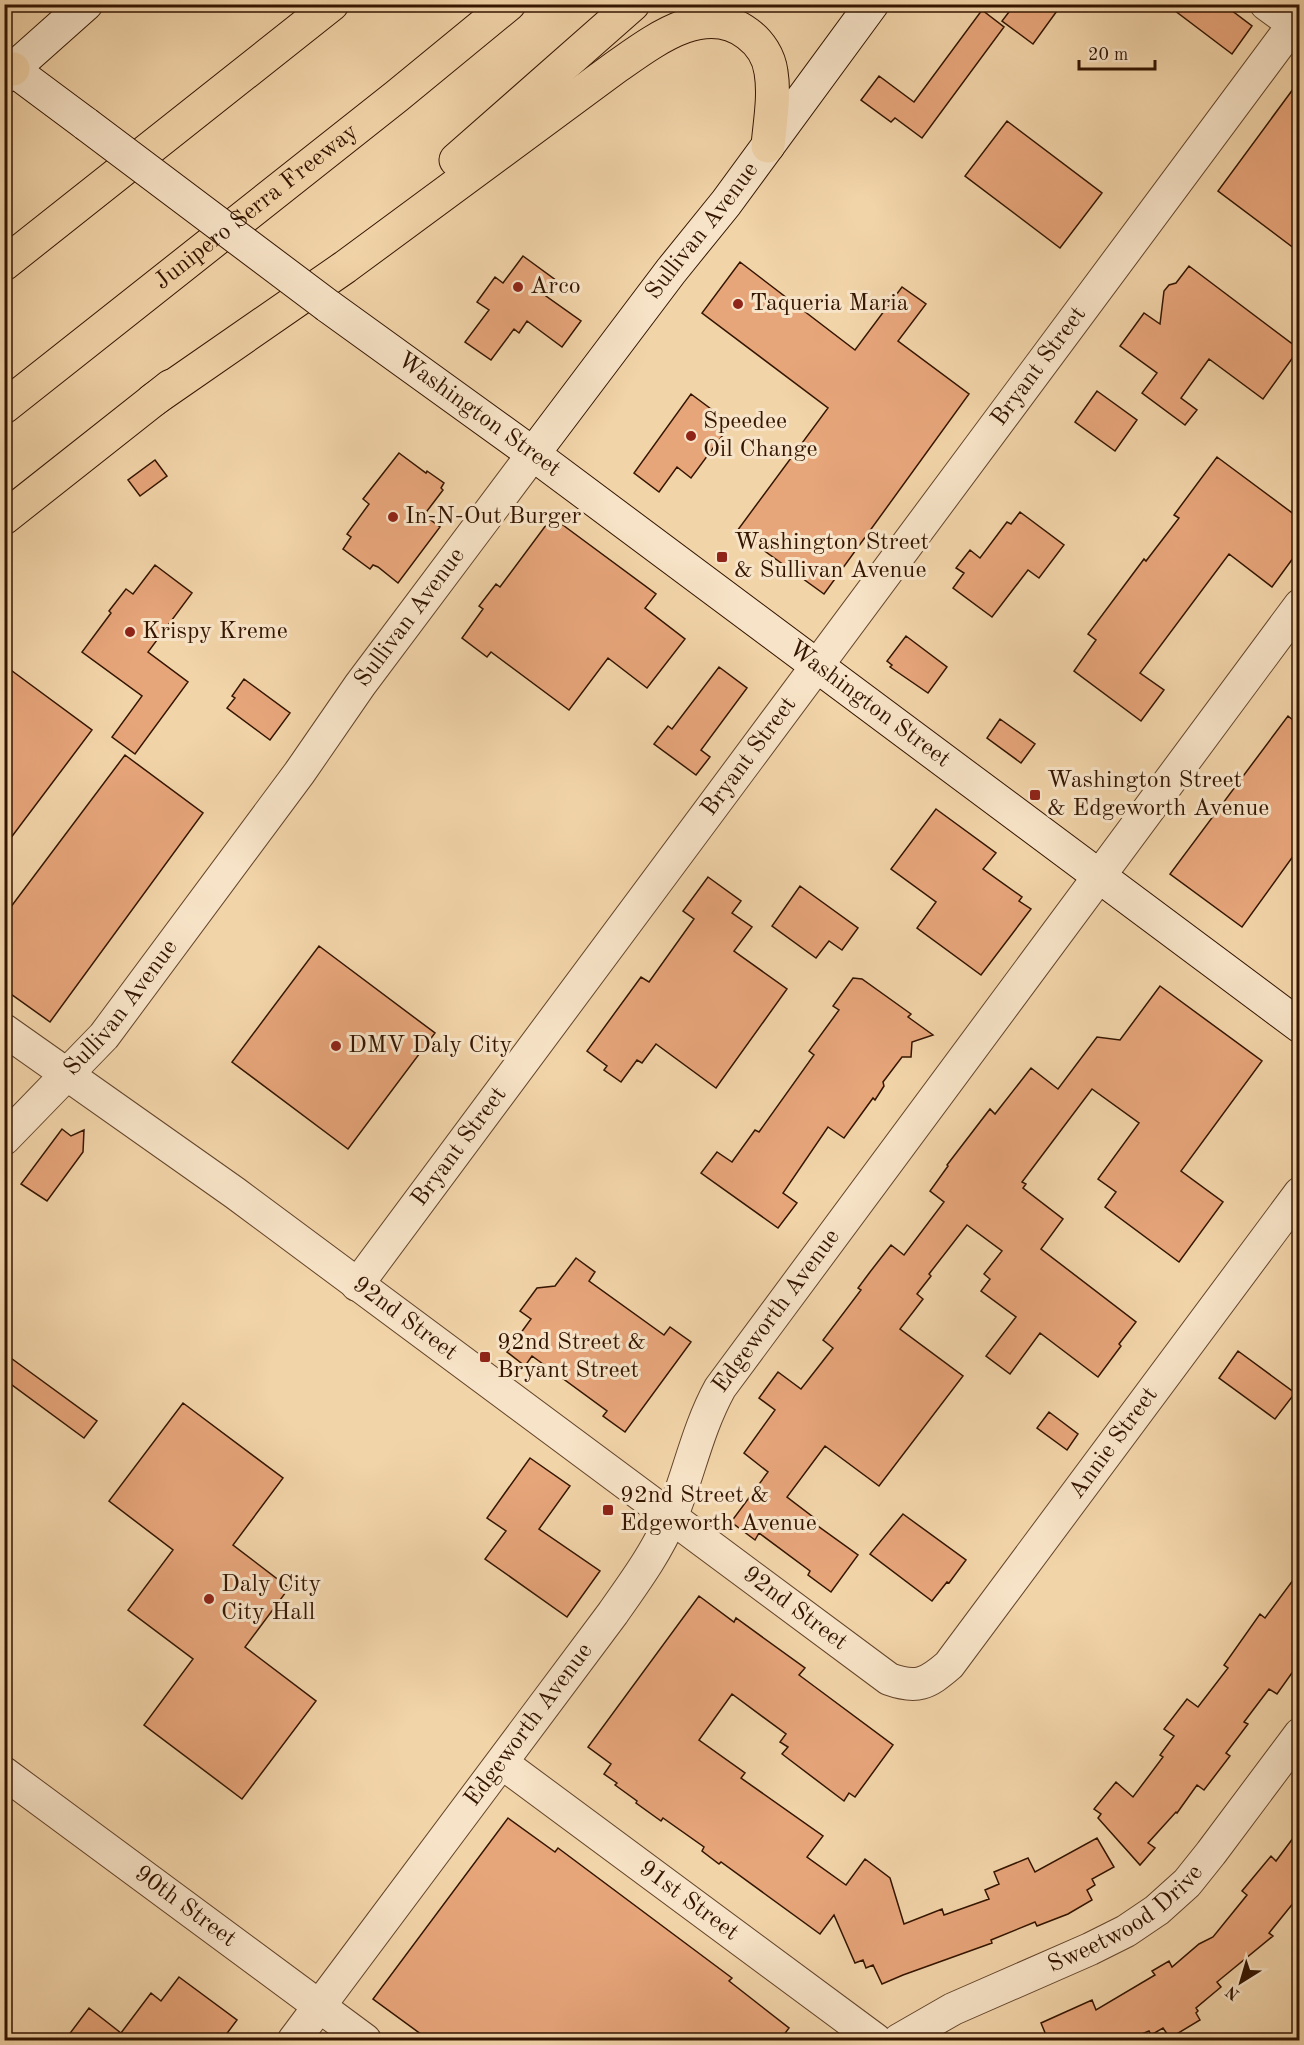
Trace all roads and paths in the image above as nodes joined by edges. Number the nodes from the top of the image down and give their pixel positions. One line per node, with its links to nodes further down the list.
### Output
1 (86, 4): 8 (street)
2 (332, 4): 10 (highway)
3 (509, 4): 12 (highway, Junipero Serra Freeway)
4 (633, 4): 11 (highway)
5 (872, 4): 9 (street, Sullivan Avenue)
6 (1266, 4): 7 (street)
7 (1296, 27): 16 (street, Bryant Street)
8 (7, 69): 13 (street, Washington Street, bridge)
9 (768, 146): 11 (highway); 13 (street, Sullivan Avenue)
10 (4, 264)
11 (153, 400): 14 (highway)
12 (4, 406)
13 (533, 454): 16 (street, Washington Street); 20 (street, Sullivan Avenue)
14 (4, 518)
15 (1299, 605): 17 (street, Edgeworth Avenue)
16 (816, 667): 17 (street, Washington Street); 23 (street, Bryant Street)
17 (1098, 877): 18 (street, Washington Street); 24 (street, Edgeworth Avenue)
18 (1299, 1026)
19 (4, 1030): 20 (street, 92nd Street)
20 (67, 1076): 21 (street, Sullivan Avenue); 23 (street, 92nd Street)
21 (4, 1139)
22 (1299, 1193): 25 (street, Annie Street)
23 (357, 1285): 24 (street, 92nd Street)
24 (671, 1518): 25 (street, 92nd Street); 27 (street, Edgeworth Avenue)
25 (921, 1684)
26 (1299, 1734): 33 (street, Sweetwood Drive)
27 (501, 1763): 29 (street, Edgeworth Avenue); 32 (street, 91st Street)
28 (4, 1773): 29 (street, 90th Street)
29 (319, 2006): 30 (street, Edgeworth Avenue); 31 (street, 90th Street)
30 (294, 2040)
31 (366, 2040)
32 (876, 2040)
33 (899, 2040)

